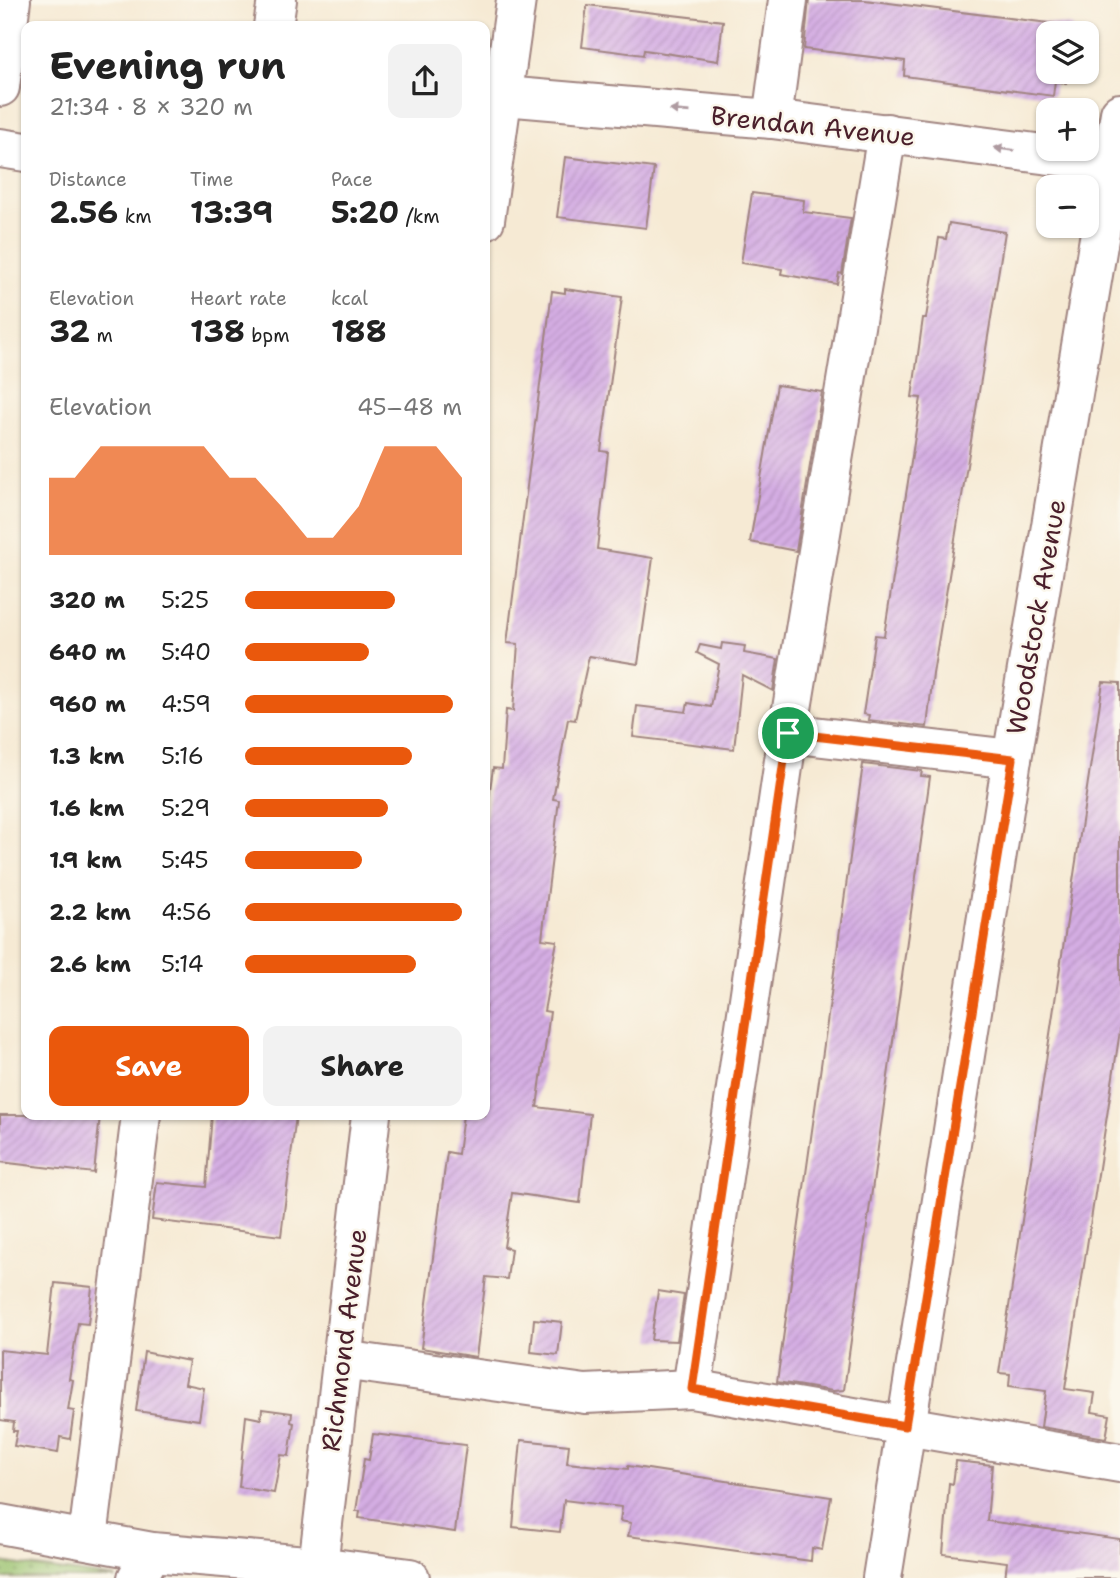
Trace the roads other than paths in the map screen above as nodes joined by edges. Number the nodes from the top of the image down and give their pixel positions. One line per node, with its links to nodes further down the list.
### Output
1 (10, 0): 6 (street)
2 (277, 0): 5 (street)
3 (516, 0): 7 (street)
4 (788, 0): 9 (street)
5 (274, 21)
6 (0, 88)
7 (504, 96): 9 (street, Brendan Avenue, one-way to 7); 14 (street)
8 (1120, 113): 13 (street, Woodstock Avenue)
9 (772, 119): 10 (street, Brendan Avenue)
10 (887, 133): 13 (street, Brendan Avenue, one-way to 10); 15 (street)
11 (0, 148): 12 (street)
12 (21, 151)
13 (1116, 163): 16 (street, Woodstock Avenue)
14 (490, 187)
15 (788, 733): 16 (street); 20 (street)
16 (1013, 759): 21 (street, Woodstock Avenue)
17 (140, 1120): 24 (street)
18 (370, 1120): 19 (street, Richmond Avenue)
19 (342, 1360): 20 (street); 26 (street, Richmond Avenue)
20 (692, 1389): 21 (street)
21 (905, 1426): 22 (street); 28 (street, Woodstock Avenue)
22 (1120, 1462)
23 (0, 1524): 24 (street)
24 (88, 1538): 25 (street)
25 (145, 1565): 26 (street)
26 (317, 1566): 27 (street)
27 (411, 1578)
28 (882, 1578)

